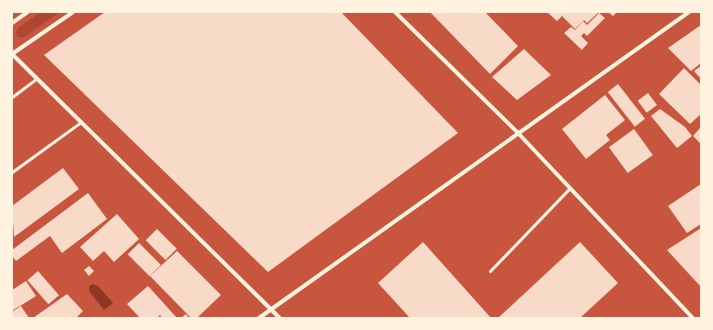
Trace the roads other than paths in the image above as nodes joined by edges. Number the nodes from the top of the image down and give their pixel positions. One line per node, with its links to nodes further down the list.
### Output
1 (28, 12): 5 (street)
2 (73, 12): 6 (street)
3 (395, 12): 10 (street)
4 (689, 12): 10 (street)
5 (12, 23)
6 (12, 54): 7 (street)
7 (37, 78): 8 (lane); 9 (street)
8 (12, 98)
9 (81, 122): 11 (lane); 14 (street)
10 (517, 132): 12 (street); 14 (street)
11 (12, 172)
12 (570, 188): 13 (lane); 17 (street)
13 (490, 272)
14 (271, 309): 15 (street); 16 (street)
15 (259, 318)
16 (280, 318)
17 (693, 318)

